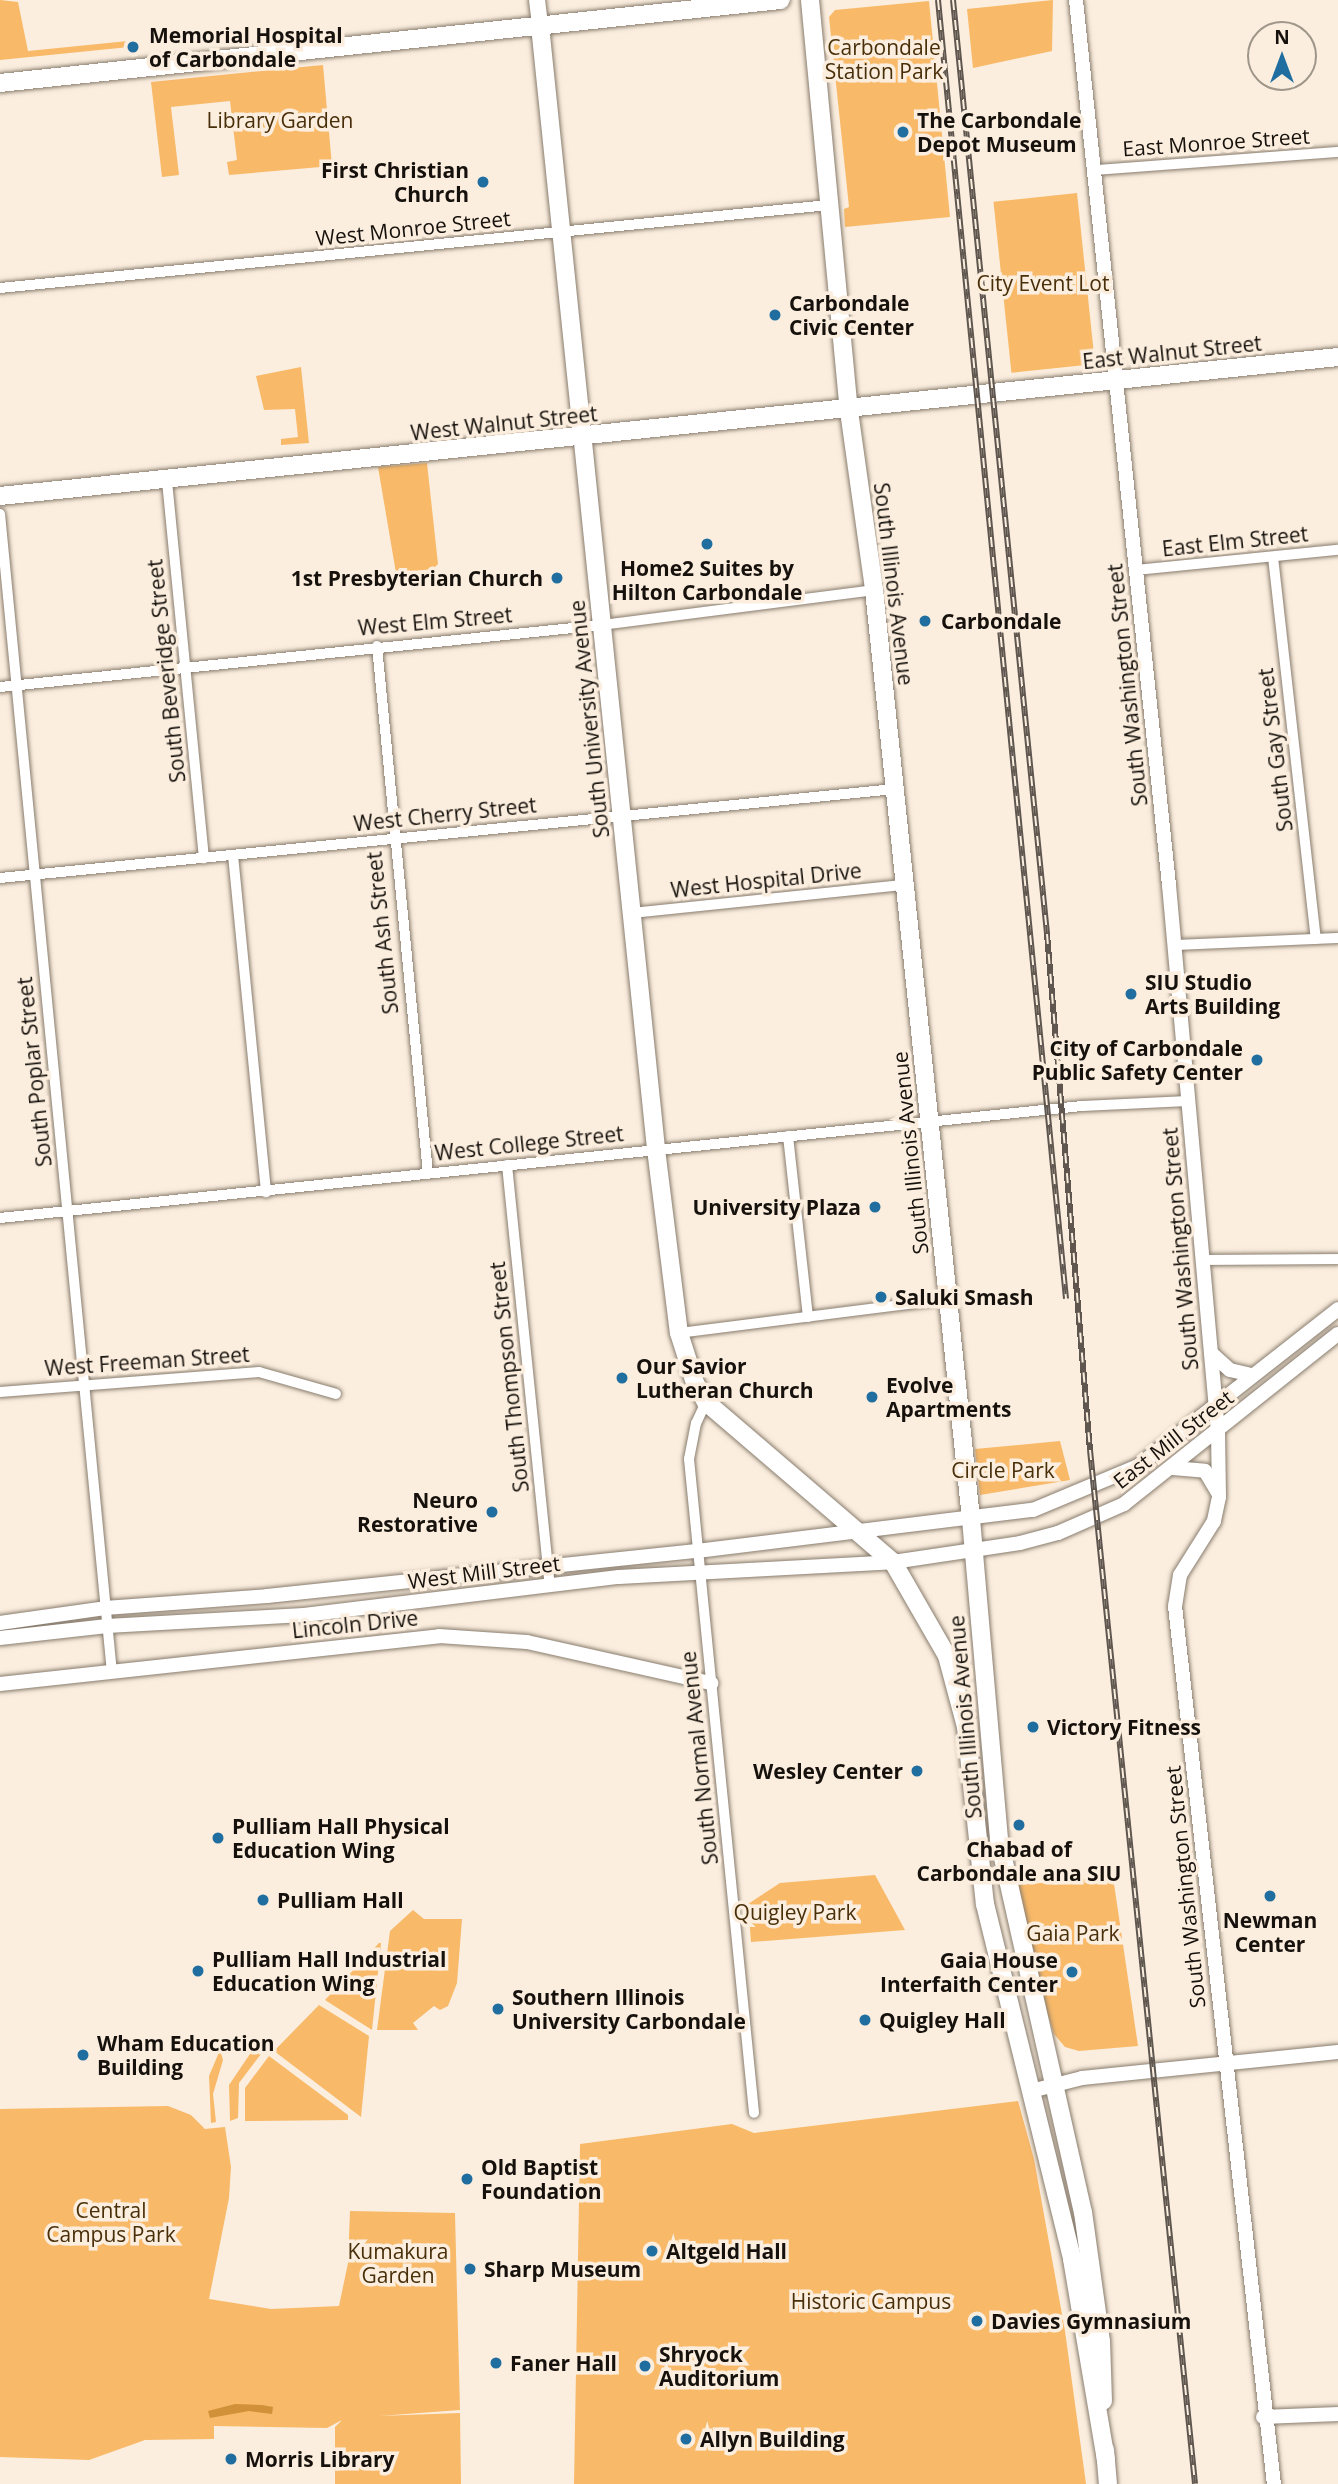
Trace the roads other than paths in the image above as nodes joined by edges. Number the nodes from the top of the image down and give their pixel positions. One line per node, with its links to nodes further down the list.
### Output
1 (537, 0): 5 (main road)
2 (781, 0): 5 (highway)
3 (810, 0): 9 (highway, South Illinois Avenue)
4 (1076, 0): 8 (street, South Washington Street)
5 (540, 26): 6 (highway); 10 (highway, South University Avenue)
6 (0, 83)
7 (1338, 152): 8 (street, East Monroe Street)
8 (1096, 170): 13 (street, South Washington Street)
9 (829, 205): 10 (street, West Monroe Street); 15 (highway, South Illinois Avenue)
10 (561, 233): 11 (street, West Monroe Street); 16 (highway, South University Avenue)
11 (0, 288)
12 (1338, 357): 13 (highway, East Walnut Street)
13 (1116, 380): 14 (highway, East Walnut Street); 22 (street, South Washington Street)
14 (1012, 392): 15 (highway, West Walnut Street)
15 (849, 411): 16 (highway, West Walnut Street); 23 (highway, South Illinois Avenue)
16 (582, 438): 17 (highway, West Walnut Street); 24 (highway, South University Avenue)
17 (167, 481): 18 (highway, West Walnut Street); 26 (street, South Beveridge Street)
18 (0, 496)
19 (0, 514): 27 (street, South Poplar Street)
20 (1338, 550): 21 (street, East Elm Street)
21 (1273, 557): 22 (street, East Elm Street); 39 (street, South Gay Street)
22 (1136, 570): 40 (street, South Washington Street)
23 (874, 590): 24 (street, West Elm Street); 29 (highway, South Illinois Avenue)
24 (602, 625): 25 (street, West Elm Street); 30 (highway, South University Avenue)
25 (377, 646): 26 (street, West Elm Street); 31 (street, South Ash Street)
26 (185, 666): 27 (street, West Elm Street); 33 (street, South Beveridge Street)
27 (16, 685): 28 (street, West Elm Street); 34 (street, South Poplar Street)
28 (0, 687)
29 (895, 789): 30 (street, West Cherry Street); 36 (highway, South Illinois Avenue)
30 (621, 814): 31 (street, West Cherry Street); 37 (highway, South University Avenue)
31 (392, 839): 32 (street, West Cherry Street); 46 (street, South Ash Street)
32 (233, 855): 33 (street, West Cherry Street); 47 (street)
33 (204, 858): 34 (street, West Cherry Street)
34 (35, 875): 35 (street, West Cherry Street); 48 (street, South Poplar Street)
35 (0, 878)
36 (905, 885): 37 (street, West Hospital Drive); 42 (highway, South Illinois Avenue)
37 (632, 913): 44 (highway, South University Avenue)
38 (1338, 938): 39 (street)
39 (1316, 939): 40 (street)
40 (1175, 945): 41 (street, South Washington Street)
41 (1188, 1101): 42 (street, West College Street); 51 (street, South Washington Street)
42 (929, 1122): 43 (street, West College Street); 52 (highway, South Illinois Avenue)
43 (788, 1136): 44 (street, West College Street); 54 (street)
44 (656, 1149): 45 (street, West College Street); 55 (highway, South University Avenue)
45 (507, 1165): 46 (street, West College Street); 72 (street, South Thompson Street)
46 (428, 1174): 47 (street, West College Street)
47 (266, 1192): 48 (street, West College Street)
48 (67, 1211): 49 (street, West College Street); 59 (street, South Poplar Street)
49 (0, 1218)
50 (1338, 1259): 51 (street)
51 (1204, 1260): 57 (street, South Washington Street)
52 (948, 1299): 54 (street); 67 (highway, South Illinois Avenue)
53 (1338, 1309): 58 (street, East Mill Street)
54 (808, 1317): 55 (street)
55 (680, 1333): 62 (highway, South University Avenue)
56 (1338, 1334): 64 (street, East Mill Street)
57 (1211, 1353): 58 (street); 63 (street, South Washington Street)
58 (1251, 1375): 63 (street, East Mill Street)
59 (83, 1383): 60 (street, West Freeman Street); 61 (street, West Freeman Street); 75 (street, South Poplar Street)
60 (0, 1392)
61 (336, 1394)
62 (706, 1402): 68 (highway, South Illinois Avenue); 69 (street, South Normal Avenue)
63 (1214, 1404): 64 (street, South Washington Street); 67 (street, East Mill Street)
64 (1218, 1432): 65 (street, East Mill Street); 66 (street, South Washington Street)
65 (1173, 1468): 66 (street); 70 (street, East Mill Street)
66 (1219, 1497): 83 (street, South Washington Street)
67 (971, 1519): 68 (street, West Mill Street); 70 (highway, South Illinois Avenue)
68 (862, 1531): 69 (street, West Mill Street); 71 (highway, South Illinois Avenue)
69 (697, 1551): 72 (street, West Mill Street); 73 (street, South Normal Avenue)
70 (974, 1552): 71 (street, West Mill Street); 84 (highway, South Illinois Avenue)
71 (893, 1562): 73 (street, West Mill Street); 85 (highway, South Illinois Avenue)
72 (548, 1566): 74 (street, South Thompson Street); 75 (street, West Mill Street)
73 (700, 1571): 74 (street, West Mill Street); 80 (street, South Normal Avenue)
74 (550, 1585): 77 (street, West Mill Street)
75 (105, 1608): 76 (street, West Mill Street); 77 (street, South Poplar Street)
76 (0, 1623)
77 (107, 1626): 78 (street, West Mill Street); 79 (street, South Poplar Street)
78 (0, 1638)
79 (112, 1672): 80 (street, Lincoln Drive); 81 (street, Lincoln Drive)
80 (711, 1683): 86 (street, South Normal Avenue)
81 (0, 1684)
82 (1338, 2052): 83 (street)
83 (1225, 2065): 84 (street); 88 (street, South Washington Street)
84 (1055, 2085): 85 (street); 89 (highway, South Illinois Avenue)
85 (1031, 2091): 89 (highway, South Illinois Avenue)
86 (754, 2113)
87 (1338, 2414): 88 (street)
88 (1263, 2417): 91 (street, South Washington Street)
89 (1106, 2461): 90 (highway, South Illinois Avenue)
90 (1108, 2484)
91 (1274, 2484)

